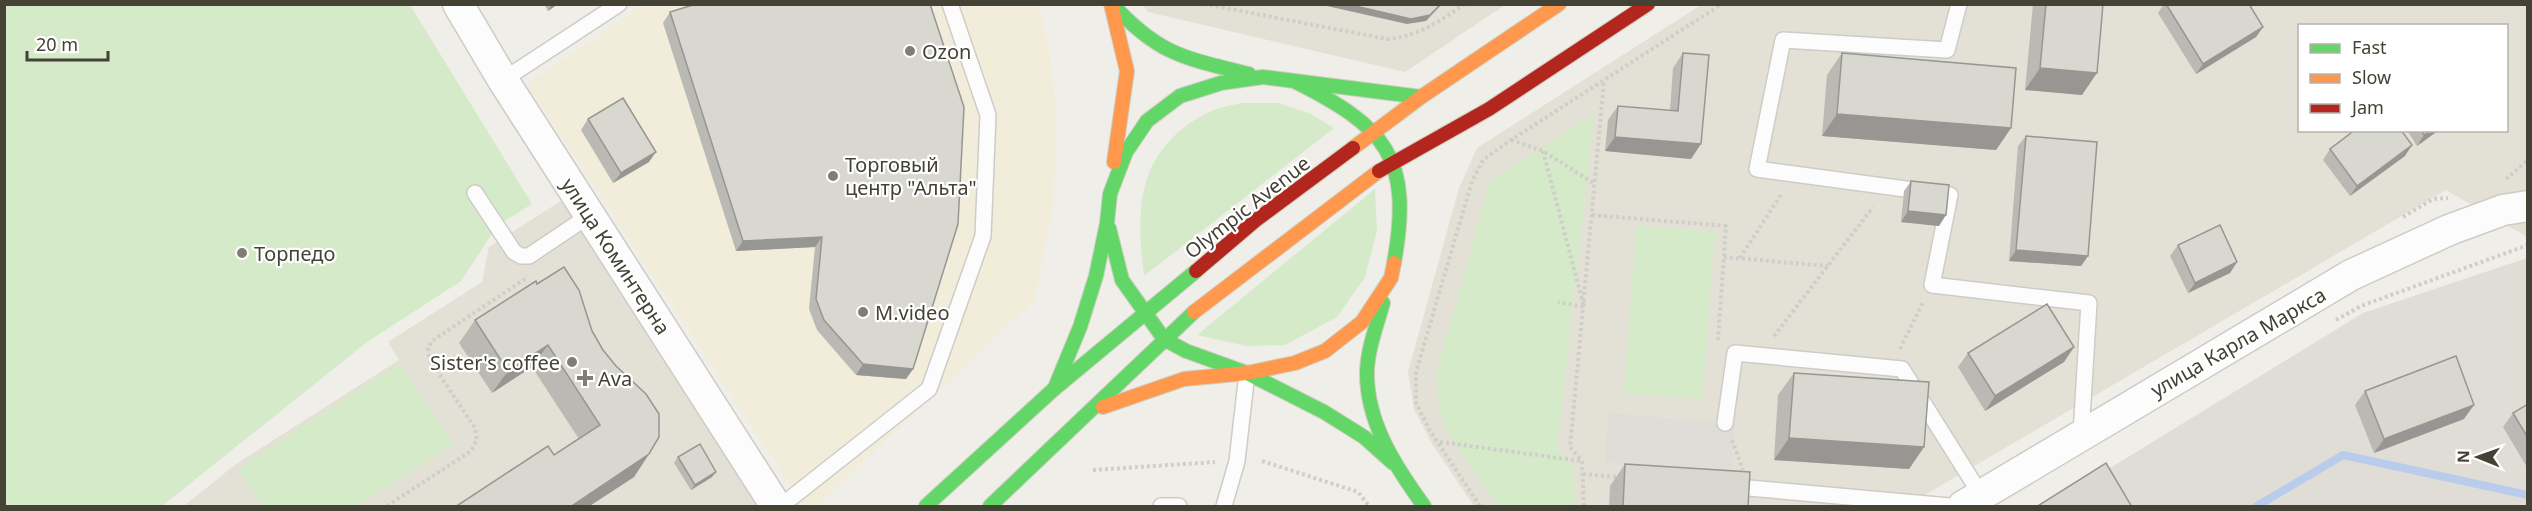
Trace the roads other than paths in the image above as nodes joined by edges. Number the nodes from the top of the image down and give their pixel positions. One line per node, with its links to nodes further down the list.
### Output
1 (459, 4): 9 (street, улица Коминтерна)
2 (619, 4): 9 (lane)
3 (950, 4): 34 (lane)
4 (1112, 4): 8 (street); 17 (street)
5 (1558, 4): 11 (street, Olympic Avenue)
6 (1648, 4): 13 (street, Olympic Avenue)
7 (1959, 4): 30 (lane)
8 (1263, 77): 10 (street, Olympic Avenue); 17 (street, Olympic Avenue)
9 (503, 80): 20 (street, улица Коминтерна)
10 (1294, 81): 11 (street, Olympic Avenue); 12 (street, Olympic Avenue)
11 (1421, 97): 12 (street, Olympic Avenue)
12 (1375, 133): 15 (street, Olympic Avenue); 24 (street, Olympic Avenue)
13 (1443, 136): 14 (street); 15 (street, Olympic Avenue)
14 (1433, 156)
15 (1394, 162): 22 (street, Olympic Avenue); 25 (street, Olympic Avenue)
16 (475, 193): 20 (lane)
17 (1110, 194): 21 (street, Olympic Avenue)
18 (1414, 195): 22 (street, Olympic Avenue)
19 (2528, 206): 30 (street, улица Карла Маркса)
20 (590, 215): 34 (street, улица Коминтерна)
21 (1107, 224): 24 (street, Olympic Avenue); 27 (street, Olympic Avenue)
22 (1398, 239): 23 (street, Olympic Avenue)
23 (1390, 279): 26 (street, Olympic Avenue); 31 (street)
24 (1145, 314): 25 (street, Olympic Avenue); 27 (street, Olympic Avenue)
25 (1164, 339): 26 (street, Olympic Avenue); 28 (street, Olympic Avenue)
26 (1247, 373): 28 (street, Olympic Avenue); 31 (street); 39 (lane)
27 (1054, 389): 35 (street, Olympic Avenue)
28 (1090, 412): 36 (street, Olympic Avenue)
29 (1725, 423): 33 (lane)
30 (2081, 434): 33 (street, улица Карла Маркса)
31 (1393, 463): 40 (street)
32 (1749, 488): 41 (lane)
33 (1972, 501)
34 (778, 507)
35 (926, 507)
36 (990, 507)
37 (1161, 507): 38 (lane)
38 (1179, 507)
39 (1224, 507)
40 (1424, 507)
41 (1950, 507)

